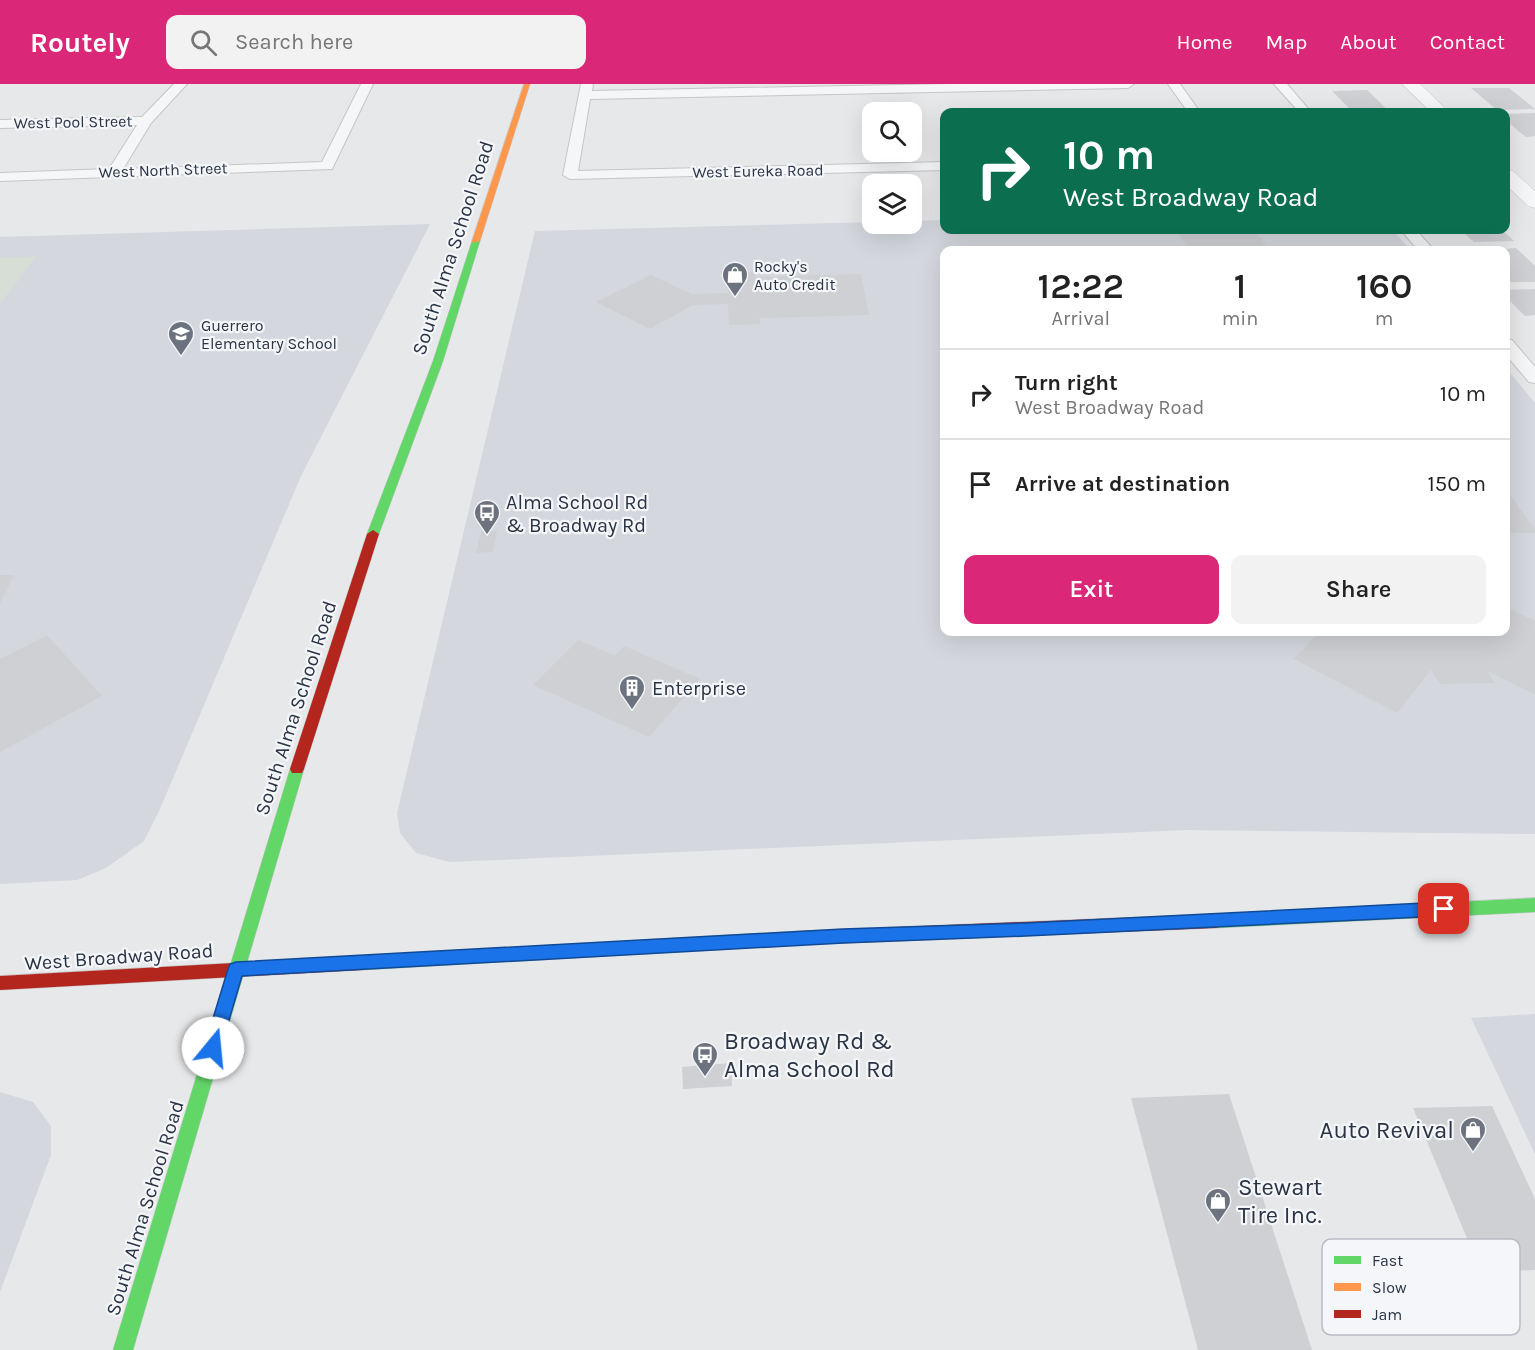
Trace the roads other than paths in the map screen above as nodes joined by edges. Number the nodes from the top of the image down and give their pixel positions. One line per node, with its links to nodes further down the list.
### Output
1 (181, 84): 13 (lane)
2 (367, 84): 16 (lane, West North Street)
3 (527, 84): 25 (main road, South Alma School Road)
4 (1128, 84): 8 (lane)
5 (1174, 84): 10 (lane)
6 (1280, 84): 11 (lane)
7 (1410, 84): 12 (street)
8 (869, 87): 9 (lane)
9 (586, 89): 15 (lane, West Eureka Road)
10 (1191, 108)
11 (1301, 108)
12 (1436, 108)
13 (146, 121): 14 (lane, West Pool Street); 16 (lane)
14 (0, 124)
15 (940, 166)
16 (116, 171): 17 (lane, West North Street)
17 (0, 177)
18 (1510, 179): 19 (street)
19 (1535, 202)
20 (1411, 234): 21 (lane)
21 (1422, 246)
22 (1510, 349): 23 (lane)
23 (1535, 378)
24 (1535, 904): 25 (main road, West Broadway Road)
25 (236, 969): 26 (main road, West Broadway Road); 27 (main road, South Alma School Road)
26 (0, 983)
27 (123, 1350)

